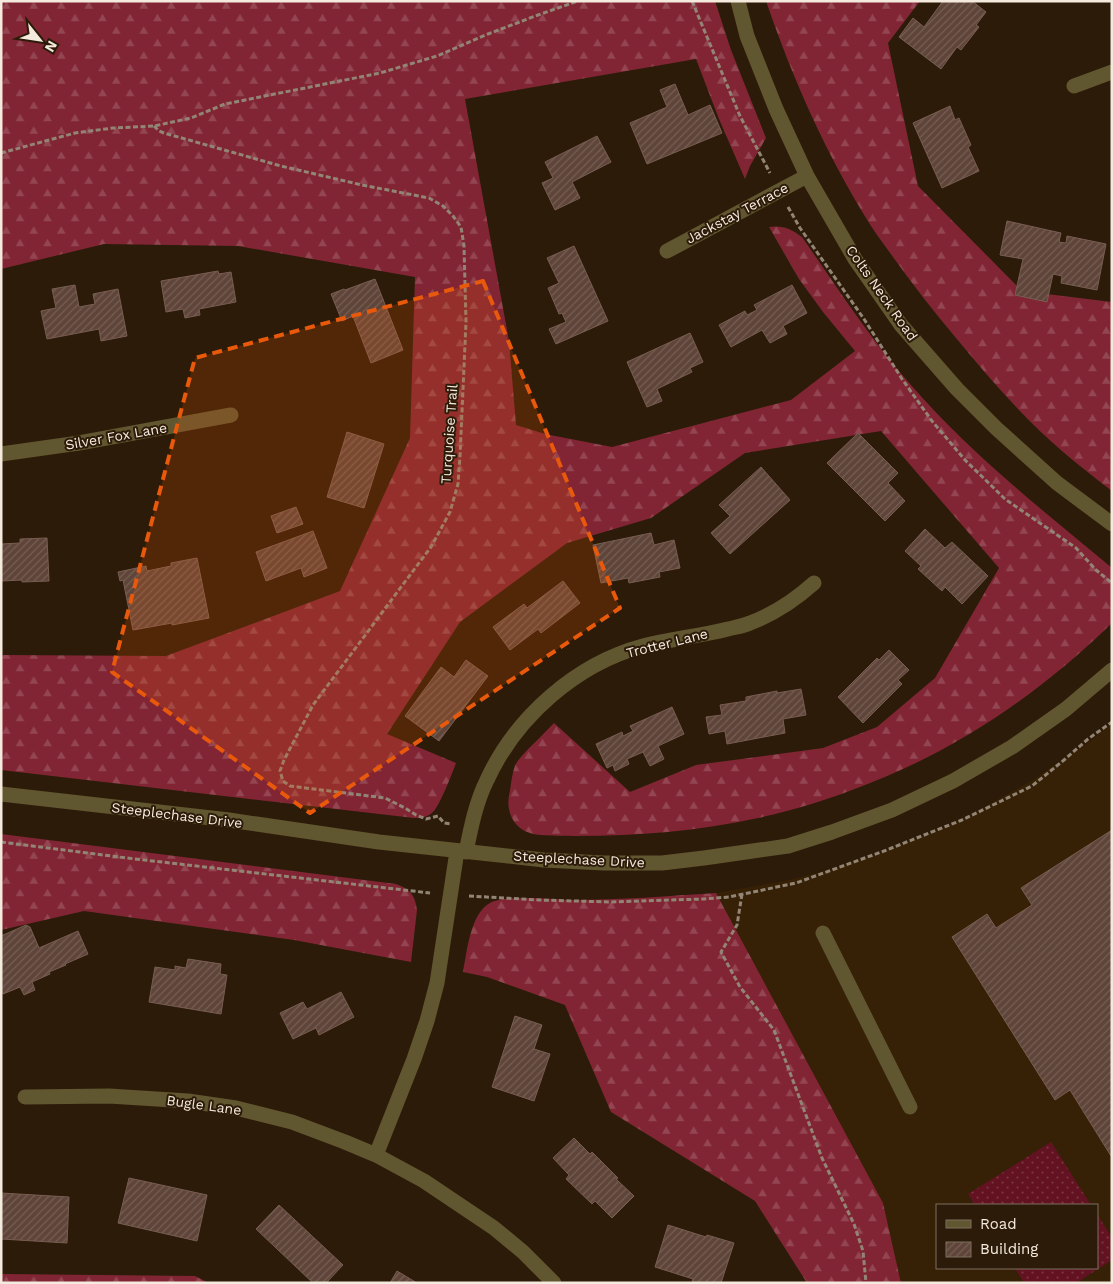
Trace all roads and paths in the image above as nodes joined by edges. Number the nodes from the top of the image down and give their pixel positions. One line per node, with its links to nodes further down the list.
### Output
1 (578, 1): 5 (path, Turquoise Trail)
2 (738, 1): 7 (street, Colts Neck Road)
3 (1112, 72): 4 (street)
4 (1074, 86)
5 (154, 126): 6 (path, Turquoise Trail); 15 (path, Turquoise Trail)
6 (1, 153)
7 (807, 176): 8 (street, Jackstay Terrace); 11 (street, Colts Neck Road)
8 (668, 251)
9 (231, 415): 10 (street, Silver Fox Lane)
10 (1, 454)
11 (1112, 524)
12 (814, 583): 15 (street, Trotter Lane)
13 (1112, 670): 17 (street, Steeplechase Drive)
14 (1, 794): 17 (street, Steeplechase Drive)
15 (471, 828): 17 (street, Trotter Lane)
16 (1, 842): 19 (path)
17 (462, 852): 19 (street)
18 (742, 894): 25 (path)
19 (451, 895): 23 (street)
20 (822, 933): 22 (street)
21 (26, 1097): 23 (street, Bugle Lane)
22 (910, 1107)
23 (376, 1155): 24 (street, Bugle Lane)
24 (554, 1283)
25 (866, 1283)

